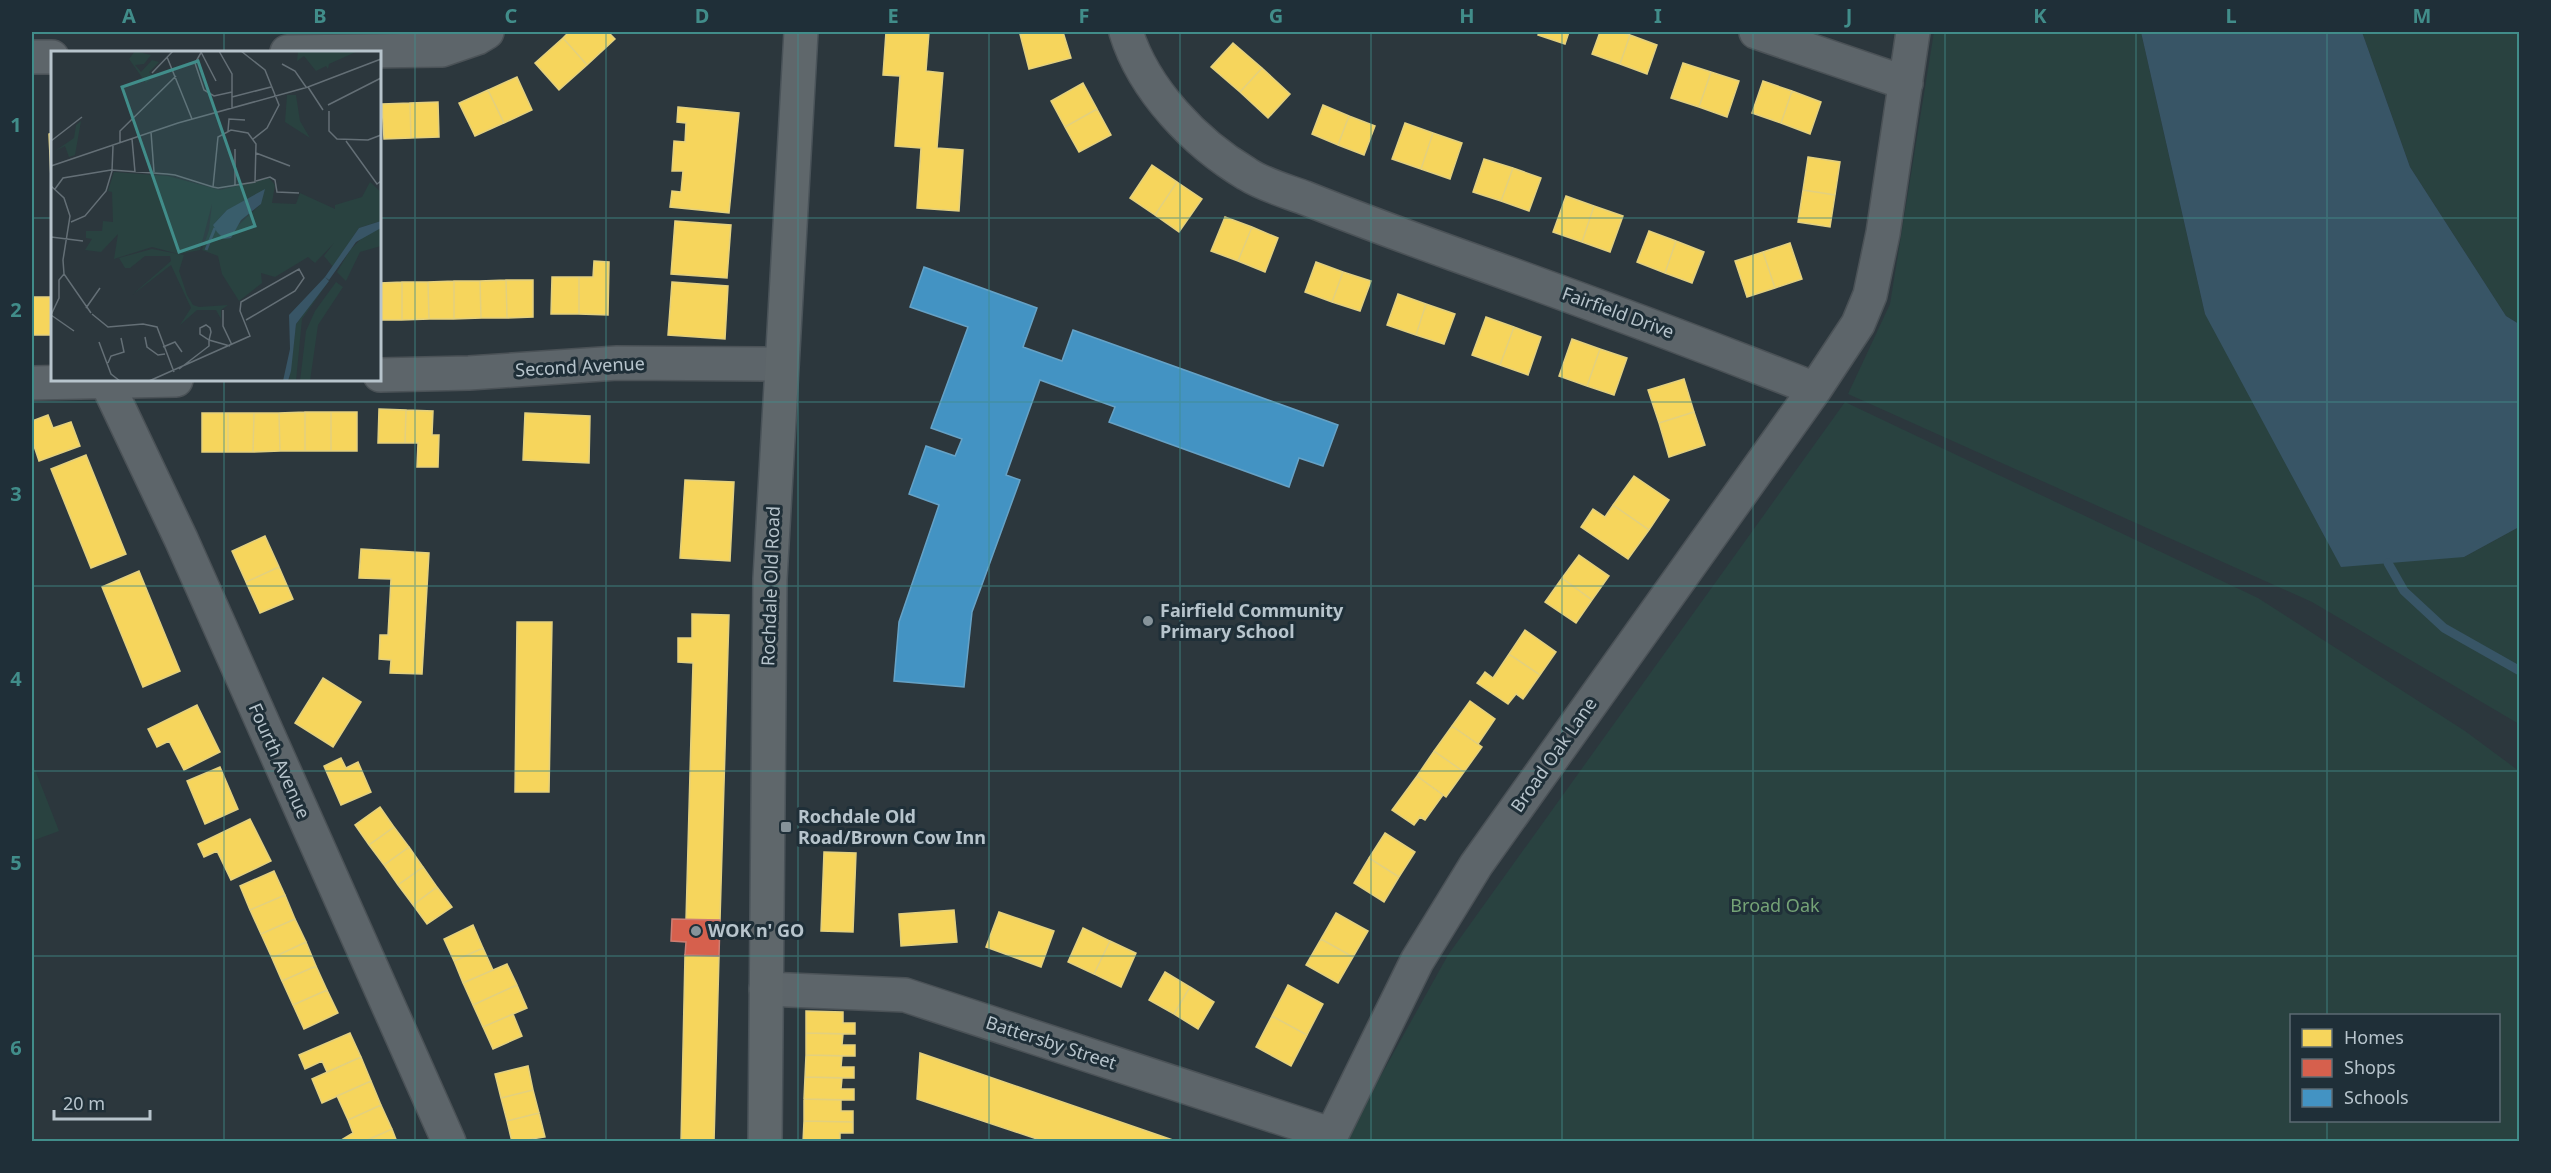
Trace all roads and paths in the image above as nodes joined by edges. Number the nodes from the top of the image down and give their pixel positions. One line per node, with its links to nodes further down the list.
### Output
1 (487, 32): 6 (street)
2 (801, 32): 10 (main road, Rochdale Old Road)
3 (1126, 32): 14 (street, Fairfield Drive)
4 (1756, 32): 9 (street)
5 (1913, 32): 9 (street)
6 (364, 51)
7 (32, 57): 8 (street)
8 (51, 57)
9 (1906, 83): 14 (street)
10 (781, 364): 11 (street, Second Avenue); 15 (main road, Rochdale Old Road)
11 (381, 375)
12 (106, 381): 13 (street); 17 (street, Fourth Avenue)
13 (32, 383)
14 (1815, 389): 16 (street, Broad Oak Lane)
15 (766, 989): 16 (street, Battersby Street); 18 (main road, Rochdale Old Road)
16 (1329, 1138)
17 (449, 1142)
18 (765, 1142)

